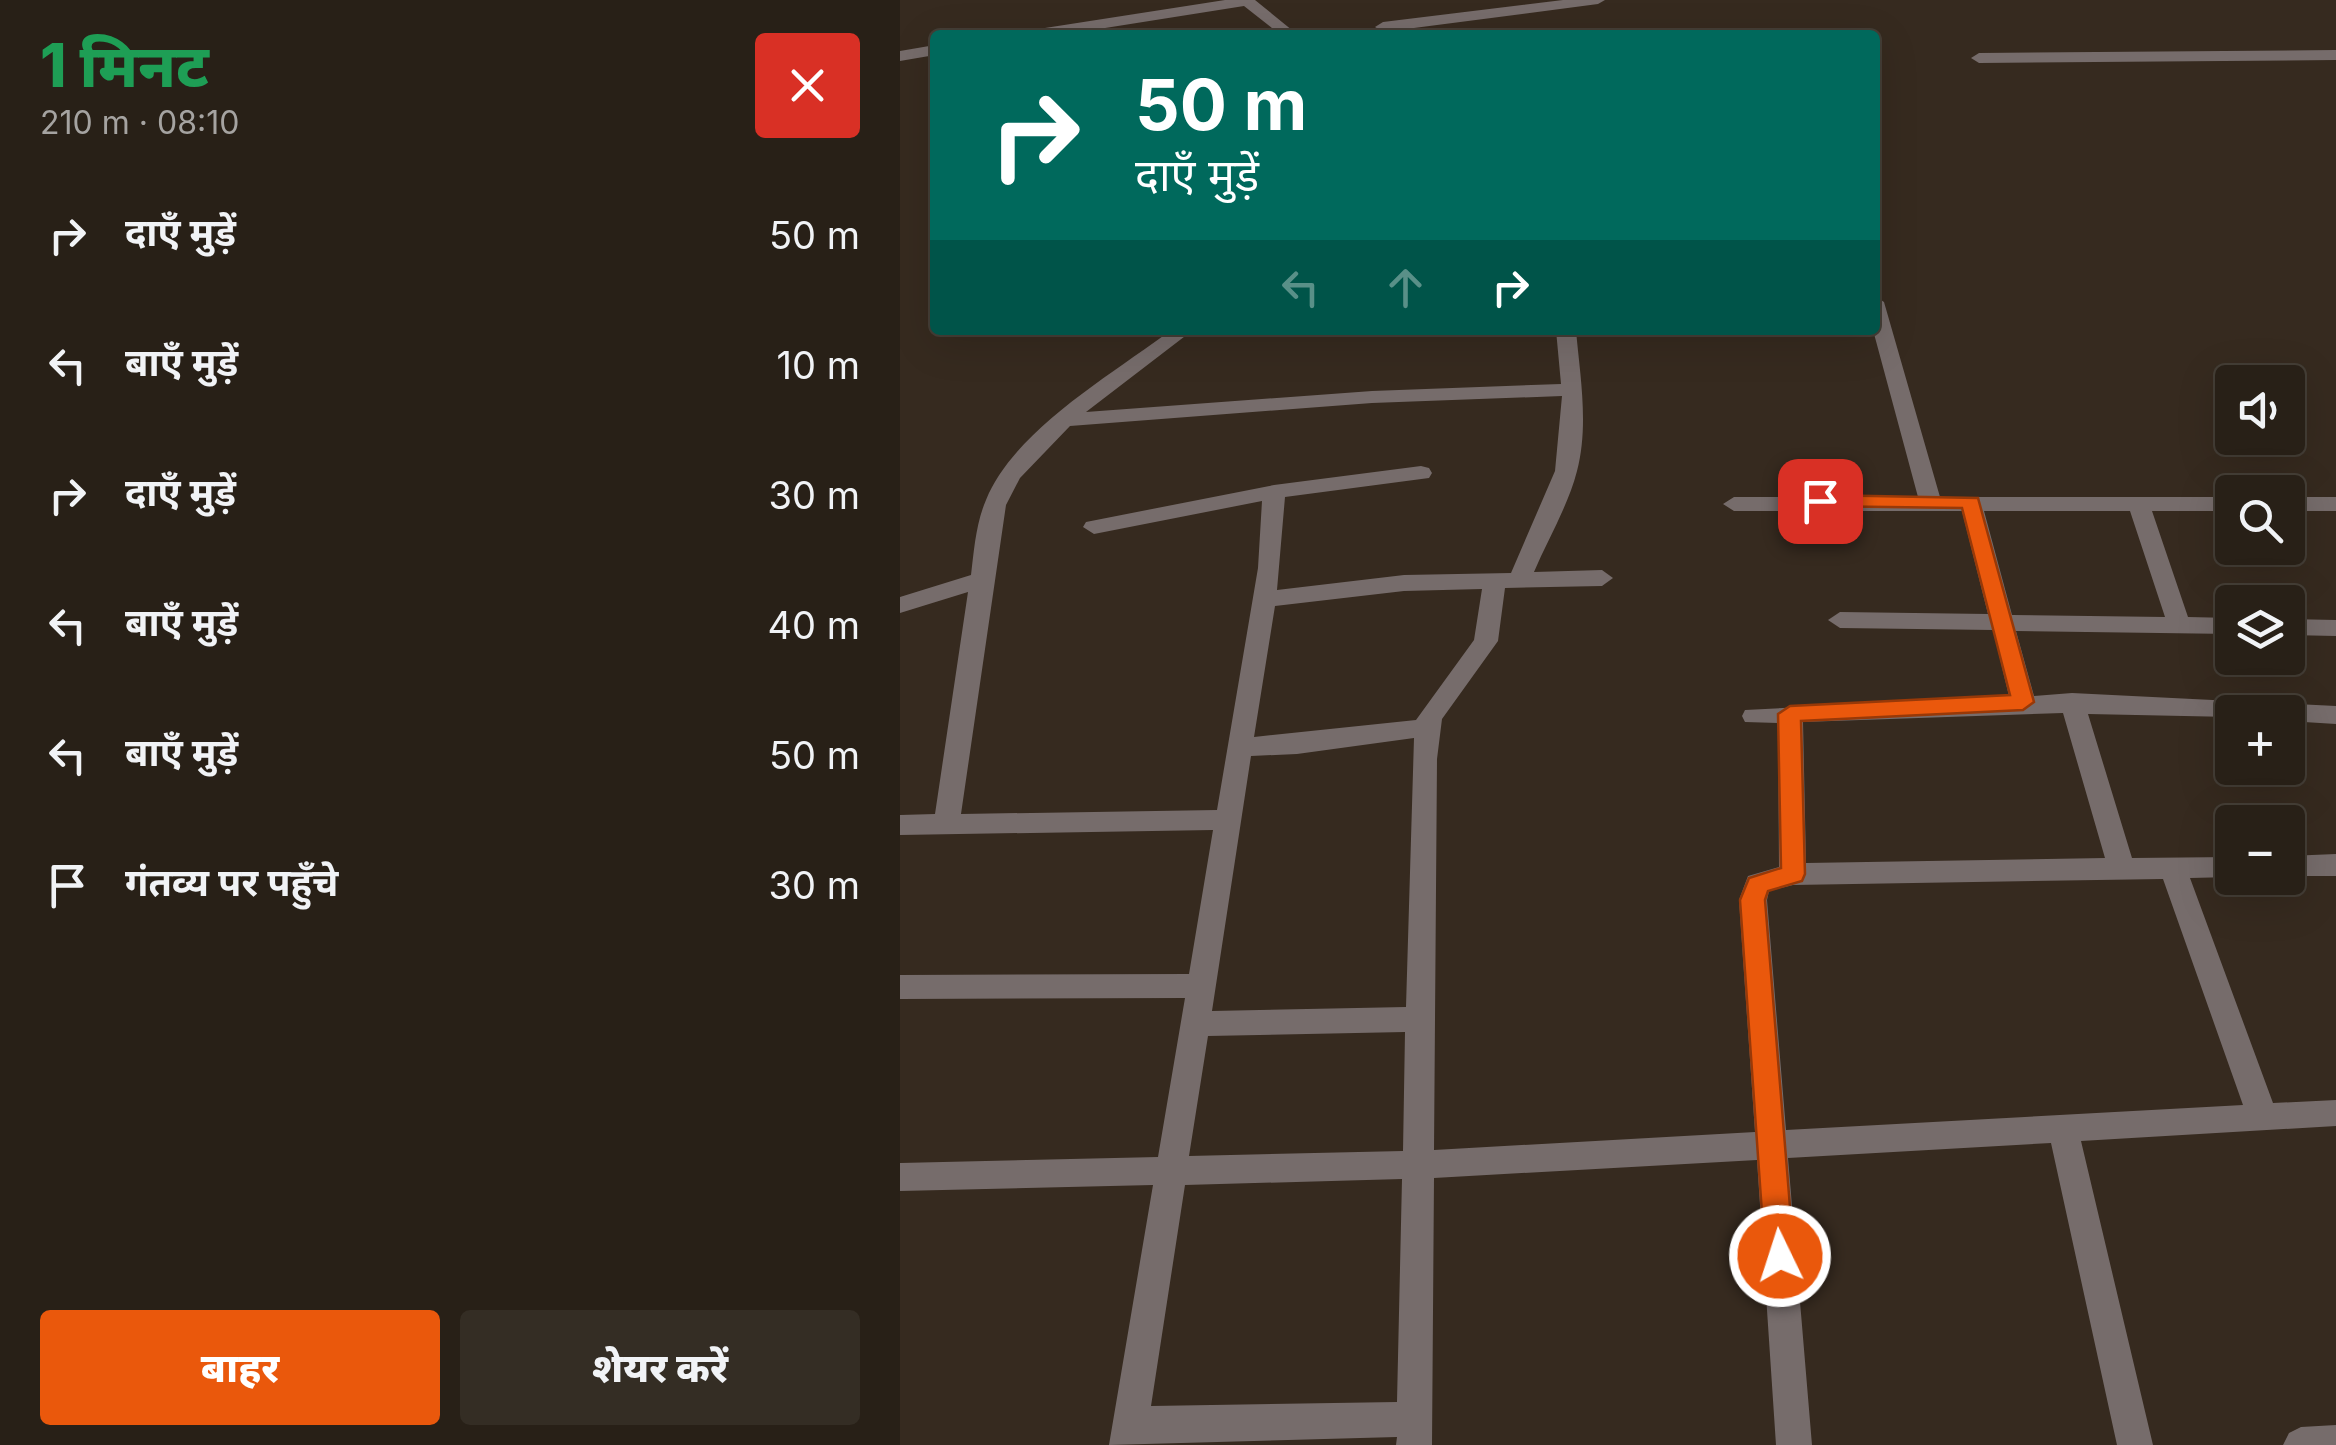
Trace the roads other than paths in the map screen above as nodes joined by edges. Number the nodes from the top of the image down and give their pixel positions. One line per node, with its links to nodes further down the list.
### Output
1 (1246, 0): 5 (street); 6 (street)
2 (1598, 0): 3 (street)
3 (1541, 3): 4 (street)
4 (1383, 27)
5 (1063, 30)
6 (1284, 30)
7 (930, 51): 8 (street)
8 (900, 56)
9 (2336, 56): 10 (street)
10 (1979, 58)
11 (1880, 320): 18 (street)
12 (1177, 335): 15 (street)
13 (1566, 335): 14 (street)
14 (1571, 390): 15 (street); 28 (street)
15 (1069, 420): 27 (street)
16 (1421, 473): 17 (street)
17 (1274, 492): 25 (street); 29 (street)
18 (1930, 502): 19 (street); 21 (street)
19 (1970, 502): 20 (street); 32 (street)
20 (2138, 503): 22 (street); 33 (street)
21 (1734, 504)
22 (2215, 504)
23 (2305, 504): 24 (street)
24 (2336, 504)
25 (1094, 527)
26 (1602, 578): 28 (street)
27 (982, 579): 30 (street); 45 (street)
28 (1507, 580): 29 (street); 42 (street)
29 (1264, 599): 43 (street)
30 (900, 605)
31 (1840, 620): 32 (street)
32 (2004, 622): 33 (street); 37 (street)
33 (2179, 625): 34 (street)
34 (2215, 626)
35 (2305, 627): 36 (street)
36 (2336, 628)
37 (2023, 702): 38 (street); 39 (street)
38 (2072, 702): 40 (street); 50 (street)
39 (1790, 714): 41 (street); 52 (street)
40 (2336, 715)
41 (1754, 716)
42 (1430, 718): 43 (street); 55 (street)
43 (1242, 747): 44 (street)
44 (1230, 820): 45 (street); 53 (street)
45 (947, 822): 46 (street)
46 (900, 824)
47 (2336, 865): 48 (street)
48 (2305, 866)
49 (2215, 867): 51 (street)
50 (2122, 868): 51 (street); 52 (street)
51 (2172, 868): 58 (street)
52 (1793, 874): 60 (street)
53 (1203, 986): 54 (street); 56 (street)
54 (900, 987)
55 (1420, 1019): 56 (street); 61 (street)
56 (1197, 1024): 62 (street)
57 (2336, 1113): 58 (street)
58 (2263, 1117): 59 (street)
59 (2064, 1128): 60 (street); 68 (street)
60 (1771, 1143): 61 (street); 67 (street)
61 (1417, 1165): 62 (street); 64 (street)
62 (1174, 1170): 63 (street); 65 (street)
63 (900, 1177)
64 (1414, 1432): 65 (street)
65 (1129, 1434)
66 (2336, 1443): 69 (street)
67 (1794, 1445)
68 (2135, 1445)
69 (2301, 1445)

